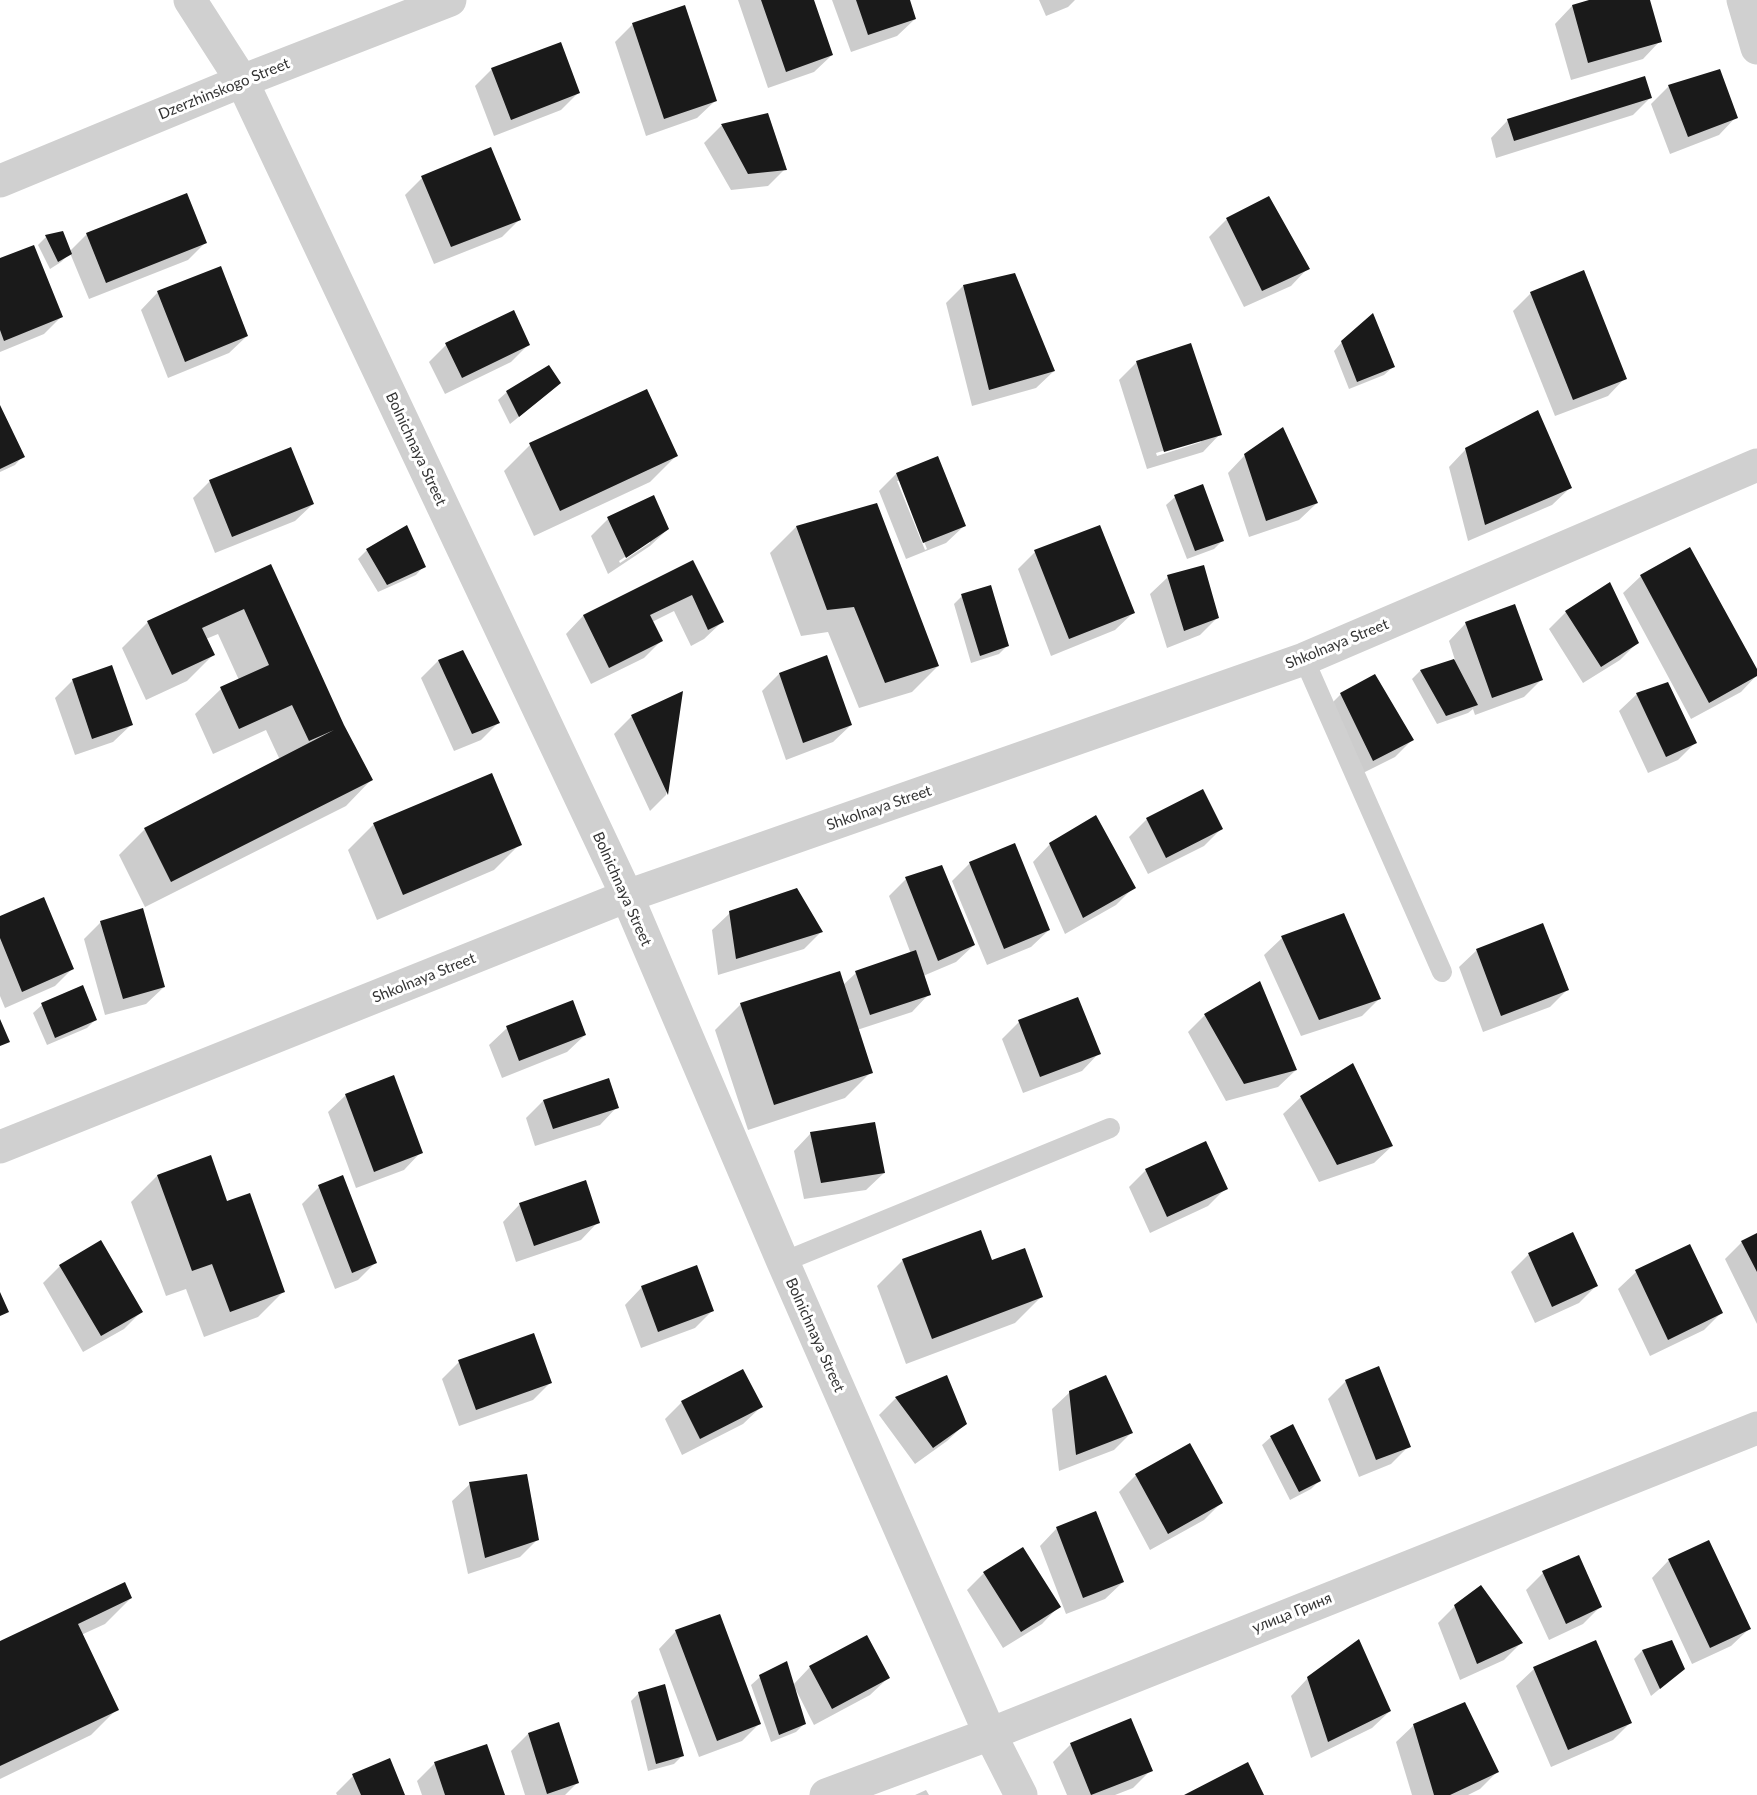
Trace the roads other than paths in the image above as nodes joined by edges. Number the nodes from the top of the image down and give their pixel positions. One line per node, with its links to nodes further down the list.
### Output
1 (190, 0): 5 (street, Bolnichnaya Street)
2 (450, 0): 5 (street, Dzerzhinskogo Street)
3 (1743, 0): 4 (street)
4 (1757, 48)
5 (242, 81): 6 (street, Dzerzhinskogo Street); 9 (street, Bolnichnaya Street)
6 (0, 181)
7 (1757, 465): 8 (street, Shkolnaya Street)
8 (1304, 659): 9 (street, Shkolnaya Street); 10 (lane)
9 (627, 896): 12 (street, Shkolnaya Street); 13 (street, Bolnichnaya Street)
10 (1442, 972)
11 (1110, 1128): 13 (lane)
12 (0, 1147)
13 (783, 1262): 15 (street, Bolnichnaya Street)
14 (1757, 1428): 15 (street, улица Гриня)
15 (990, 1734): 16 (street, улица Гриня); 17 (street, Bolnichnaya Street)
16 (826, 1795)
17 (1021, 1795)

